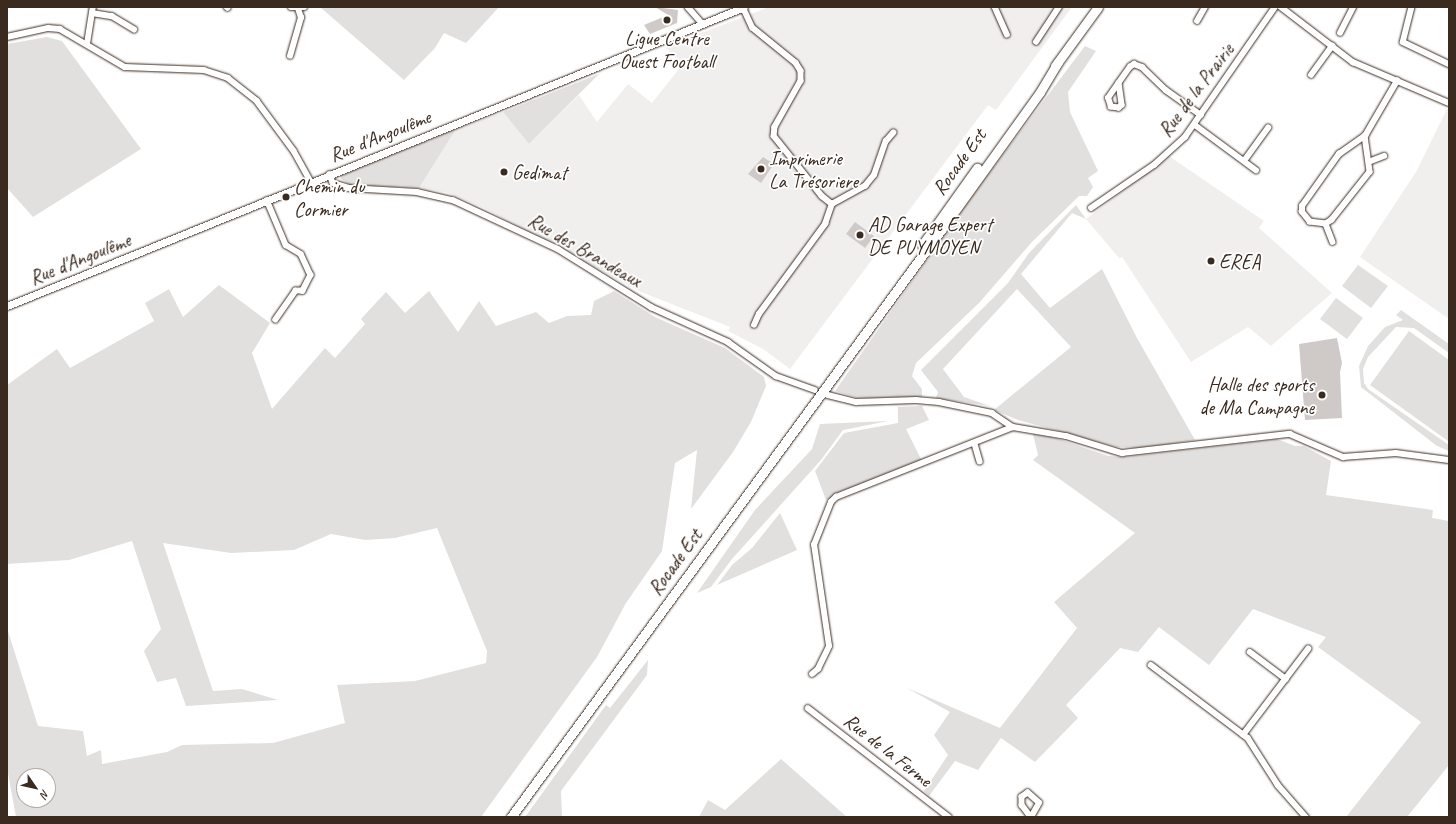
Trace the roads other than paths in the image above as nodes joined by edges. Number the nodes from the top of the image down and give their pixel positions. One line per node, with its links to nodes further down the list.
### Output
1 (291, 7): 12 (street)
2 (688, 7): 15 (street)
3 (743, 7): 15 (street, Rue d'Angoulême); 41 (street)
4 (995, 7): 18 (street)
5 (1059, 7): 20 (street)
6 (1098, 7): 61 (main road, Rocade Est)
7 (1205, 7): 14 (street)
8 (1275, 7): 29 (street, Rue de la Prairie)
9 (1281, 7): 22 (street)
10 (1353, 7): 17 (street)
11 (1412, 7): 24 (street)
12 (301, 8): 23 (street)
13 (93, 10): 16 (street); 21 (street)
14 (1197, 21)
15 (702, 23): 38 (street, Rue d'Angoulême)
16 (134, 29)
17 (1340, 33)
18 (1007, 34)
19 (7, 37): 21 (street)
20 (1036, 42)
21 (87, 44): 39 (street)
22 (1332, 46): 25 (street); 26 (street)
23 (290, 56)
24 (1449, 64)
25 (1311, 75)
26 (1397, 81): 28 (street); 33 (street)
27 (1119, 83): 29 (street)
28 (1446, 102)
29 (1201, 115): 30 (street, Rue de la Prairie)
30 (1195, 125): 35 (street); 42 (street, Rue de la Prairie)
31 (1268, 128): 35 (street)
32 (893, 134): 41 (street)
33 (1365, 136): 36 (street); 43 (street)
34 (1384, 156): 36 (street)
35 (1244, 161): 37 (street)
36 (1371, 161): 43 (street)
37 (1256, 170)
38 (330, 174): 39 (street, Rue d'Angoulême); 48 (street, Rue des Brandeaux)
39 (312, 182): 40 (street, Rue d'Angoulême)
40 (267, 200): 45 (street, Rue d'Angoulême); 46 (street)
41 (832, 204): 47 (street)
42 (1091, 208)
43 (1326, 224): 44 (street)
44 (1333, 242)
45 (7, 306)
46 (276, 320)
47 (754, 325)
48 (815, 390)
49 (828, 395): 50 (street)
50 (1013, 427): 51 (street); 52 (street)
51 (975, 444): 53 (street); 57 (street)
52 (1449, 460)
53 (980, 461)
54 (1308, 649): 58 (street)
55 (1250, 652): 58 (street)
56 (1152, 665): 60 (street)
57 (812, 674)
58 (1286, 678): 60 (street)
59 (808, 708): 62 (street, Rue de la Ferme)
60 (1243, 735): 63 (street)
61 (512, 817)
62 (949, 817)
63 (1306, 817)

